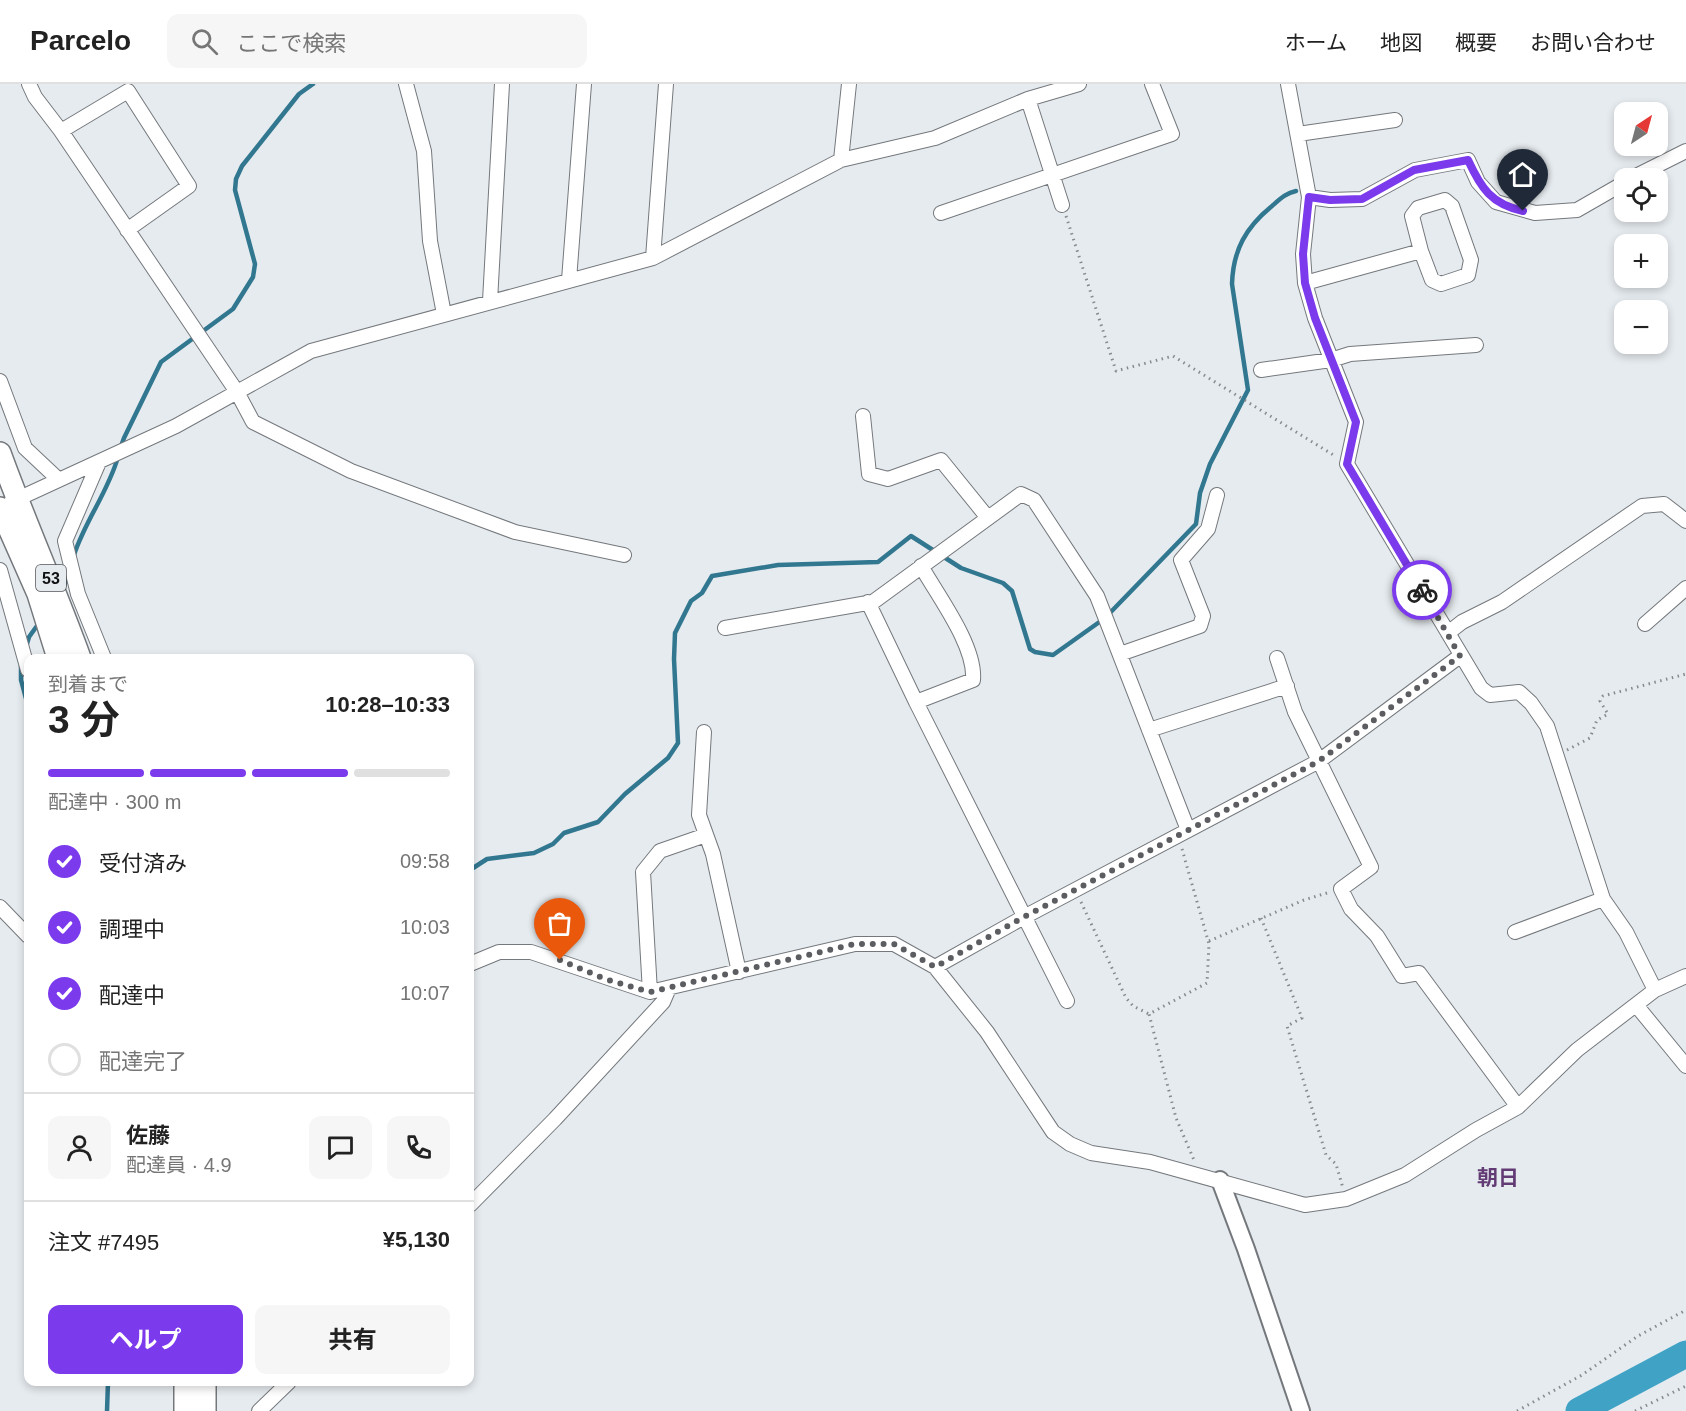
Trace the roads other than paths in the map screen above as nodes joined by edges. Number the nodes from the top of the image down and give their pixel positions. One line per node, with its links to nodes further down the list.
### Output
1 (30, 84): 12 (street)
2 (406, 84): 28 (street)
3 (502, 84): 27 (street)
4 (584, 84): 25 (street)
5 (666, 84): 24 (street)
6 (849, 84): 15 (street)
7 (1079, 84): 10 (street)
8 (1152, 84): 17 (street)
9 (1288, 84): 13 (street)
10 (1028, 99): 15 (street); 17 (street)
11 (1395, 120): 13 (street)
12 (61, 131): 22 (street); 22 (street)
13 (1298, 134): 19 (street)
14 (1686, 151): 16 (street)
15 (841, 160): 24 (street)
16 (1652, 168)
17 (1053, 174): 20 (street); 21 (street)
18 (1614, 189): 19 (street)
19 (1309, 197): 26 (street)
20 (1062, 205)
21 (941, 213)
22 (127, 230): 33 (street)
23 (1421, 251): 23 (street); 26 (street)
24 (653, 258): 25 (street)
25 (569, 280): 27 (street)
26 (1305, 283): 30 (street)
27 (490, 301): 28 (street)
28 (444, 314): 33 (street)
29 (1476, 345): 30 (street)
30 (1331, 360): 31 (street); 49 (street)
31 (1261, 370)
32 (0, 381): 37 (street)
33 (237, 392): 36 (street); 42 (street)
34 (863, 416): 40 (street)
35 (0, 453): 39 (main road, 53)
36 (99, 462): 37 (street); 52 (street)
37 (59, 480): 39 (street)
38 (1217, 495): 53 (street)
39 (6, 505): 50 (main road, 53); 51 (main road, 53)
40 (988, 518): 43 (street); 53 (street)
41 (1686, 521): 49 (street)
42 (624, 555)
43 (921, 566): 46 (street); 58 (street)
44 (0, 570): 54 (street)
45 (1686, 588): 47 (street)
46 (868, 602): 48 (street); 58 (street)
47 (1645, 624)
48 (725, 628)
49 (1448, 633): 55 (street)
50 (57, 654)
51 (79, 654)
52 (102, 654)
53 (1120, 654): 59 (street)
54 (24, 656)
55 (1460, 656): 61 (street); 64 (street)
56 (1277, 657): 57 (street)
57 (1287, 686): 59 (street); 61 (street)
58 (916, 702): 66 (street)
59 (1149, 730): 62 (street)
60 (704, 732): 63 (street)
61 (1319, 761): 62 (street); 79 (street)
62 (1183, 833): 66 (street)
63 (706, 835): 71 (street); 75 (street)
64 (1603, 899): 68 (street); 74 (street)
65 (0, 907): 67 (street)
66 (1024, 917): 70 (street); 76 (street)
67 (24, 932)
68 (1515, 932)
69 (474, 962): 75 (street)
70 (935, 967): 71 (street); 80 (street)
71 (739, 972): 73 (street)
72 (1686, 976): 74 (street)
73 (669, 988): 75 (street); 81 (street)
74 (1655, 990): 77 (street)
75 (650, 992)
76 (1067, 1001)
77 (1636, 1005): 78 (street); 79 (street)
78 (1686, 1066)
79 (1518, 1107): 80 (street)
80 (1220, 1180): 88 (street)
81 (474, 1201)
82 (184, 1386): 85 (main road)
83 (205, 1386): 86 (main road)
84 (285, 1386): 87 (street)
85 (184, 1411)
86 (205, 1411)
87 (259, 1411)
88 (1300, 1411)

